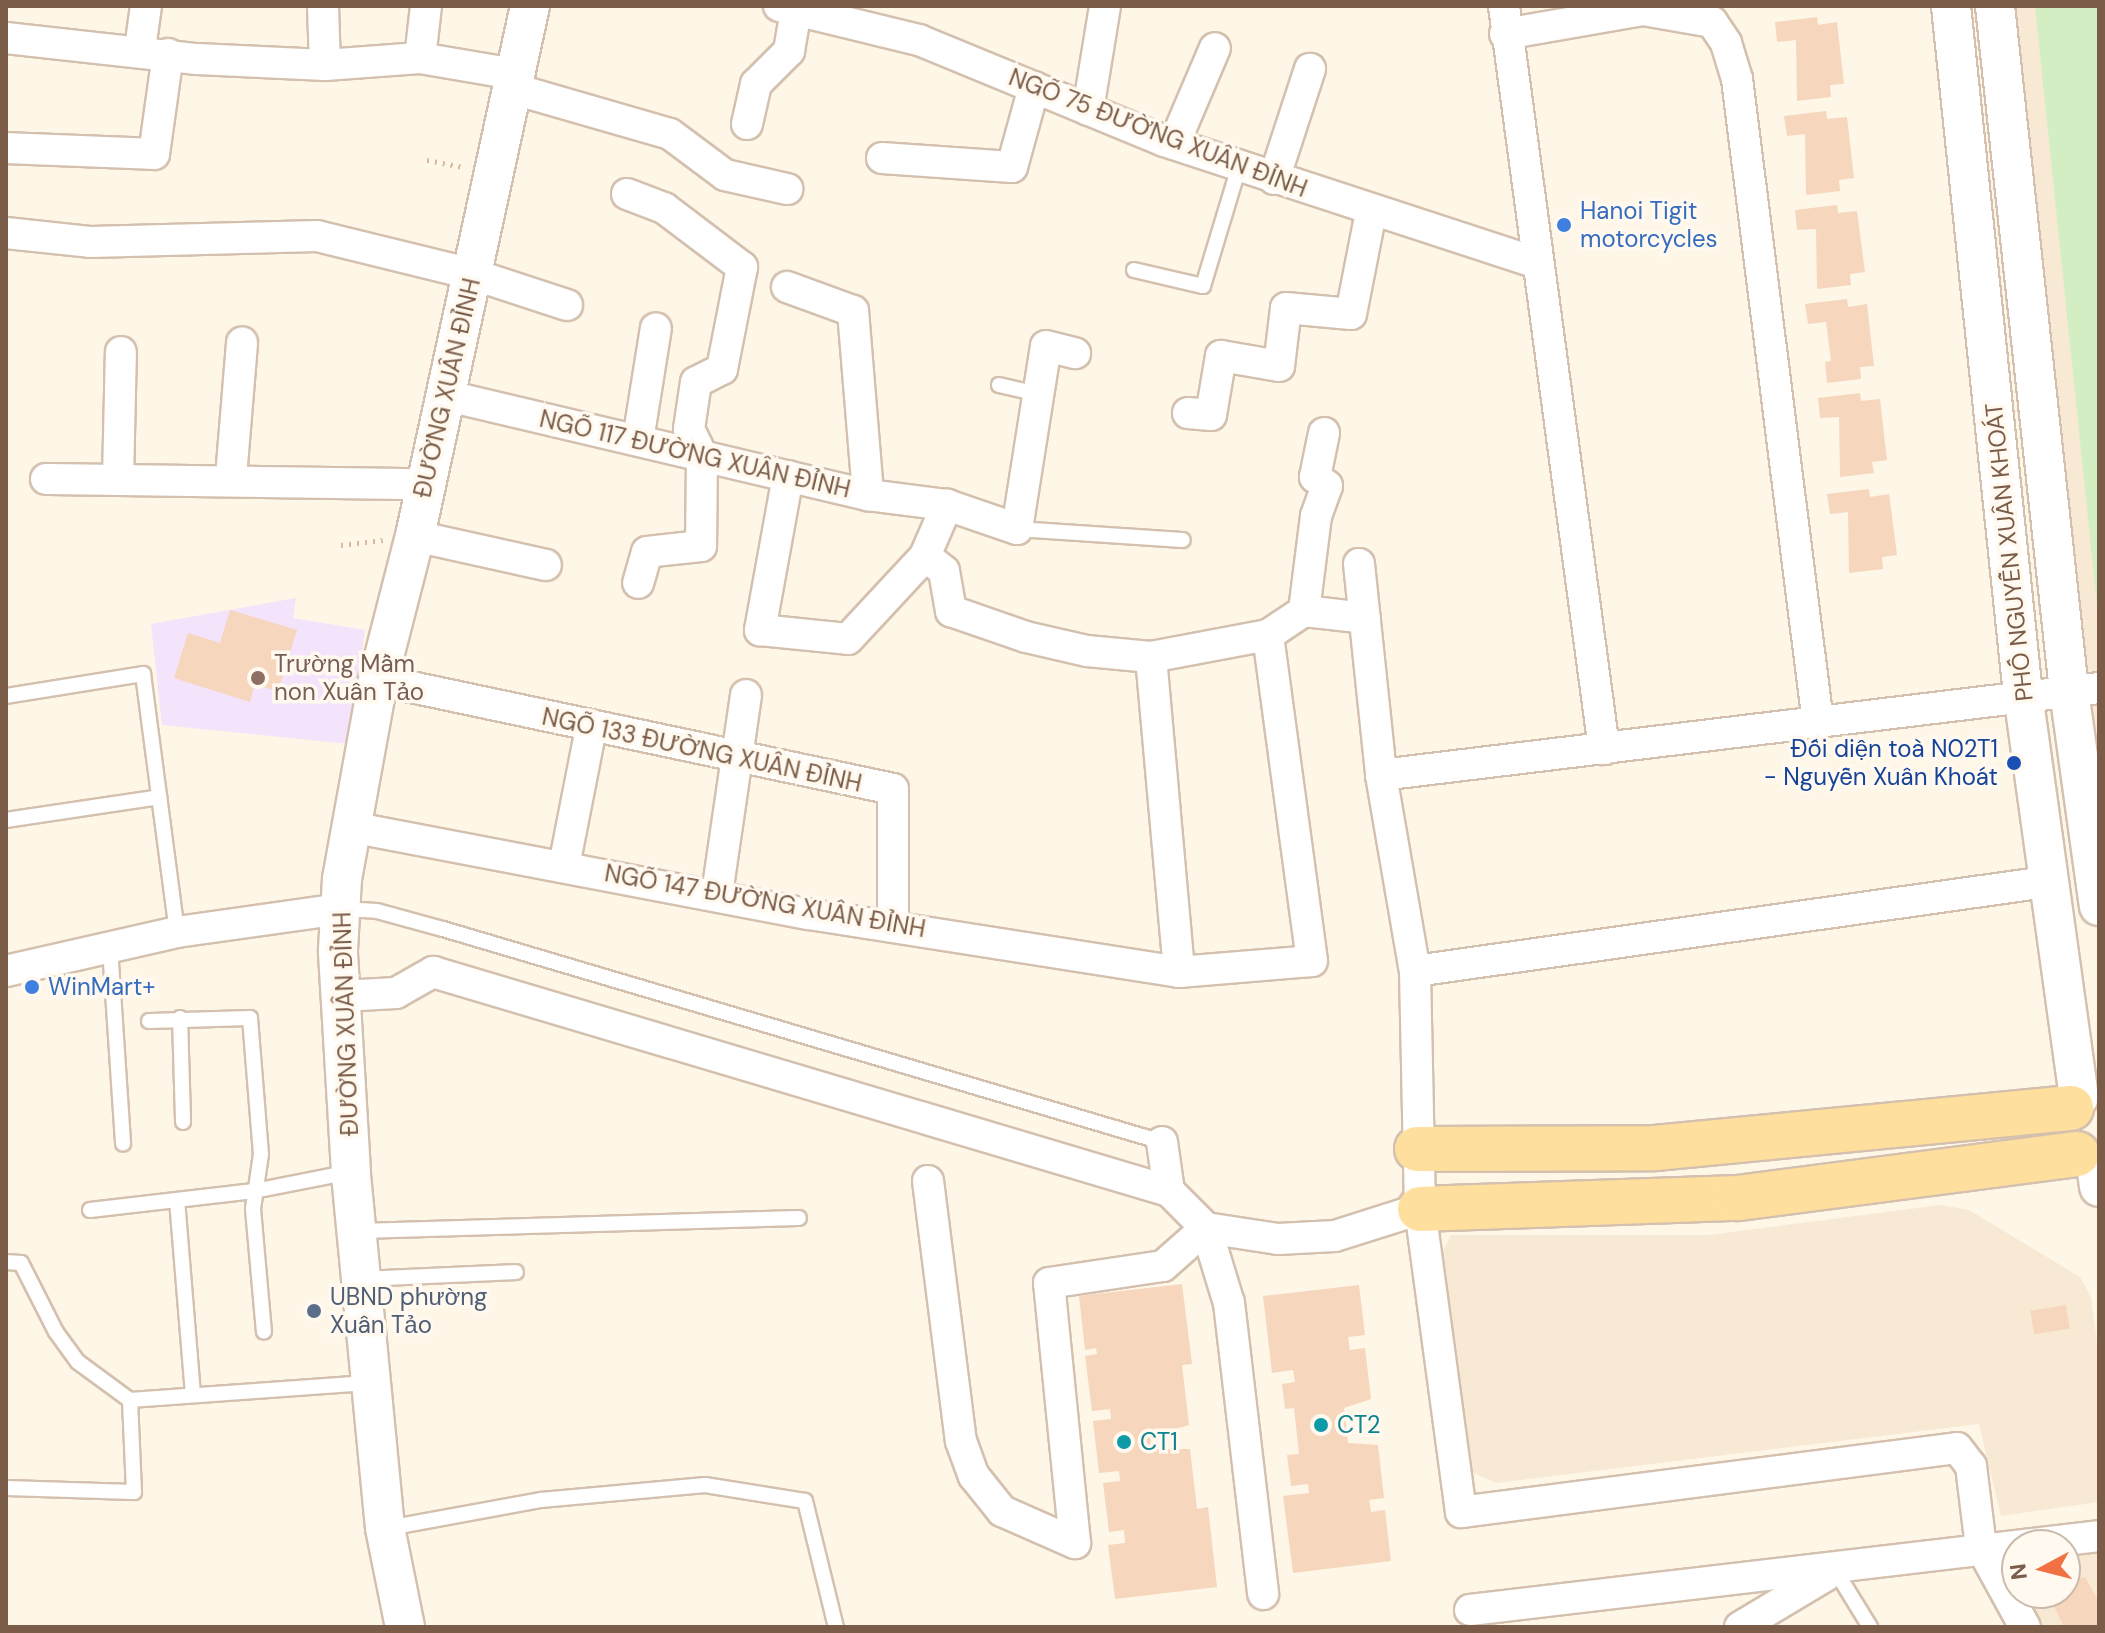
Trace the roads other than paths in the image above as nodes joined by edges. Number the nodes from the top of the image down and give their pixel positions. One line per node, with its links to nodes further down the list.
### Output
1 (146, 6): 13 (street)
2 (323, 6): 15 (street)
3 (426, 6): 14 (street)
4 (530, 6): 17 (street, ĐƯỜNG XUÂN ĐỈNH)
5 (1105, 6): 19 (street)
6 (1951, 6): 66 (street, PHỐ NGUYỄN XUÂN KHOÁT)
7 (1995, 6): 65 (street)
8 (788, 8): 9 (street, NGÕ 75 ĐƯỜNG XUÂN ĐỈNH); 20 (street)
9 (842, 14): 18 (street, NGÕ 75 ĐƯỜNG XUÂN ĐỈNH)
10 (1504, 20): 30 (street); 69 (street)
11 (6, 38): 13 (street)
12 (1215, 48): 21 (street)
13 (154, 52): 15 (street); 22 (street)
14 (420, 58): 15 (street); 17 (street)
15 (325, 65)
16 (1310, 69): 25 (street)
17 (515, 82): 26 (street); 32 (street, ĐƯỜNG XUÂN ĐỈNH)
18 (1034, 87): 19 (street, NGÕ 75 ĐƯỜNG XUÂN ĐỈNH); 23 (street)
19 (1088, 110): 21 (street, NGÕ 75 ĐƯỜNG XUÂN ĐỈNH)
20 (747, 124)
21 (1174, 144): 24 (street, NGÕ 75 ĐƯỜNG XUÂN ĐỈNH)
22 (6, 148)
23 (882, 158)
24 (1239, 167): 25 (street, NGÕ 75 ĐƯỜNG XUÂN ĐỈNH); 31 (lane)
25 (1274, 179): 28 (street, NGÕ 75 ĐƯỜNG XUÂN ĐỈNH)
26 (787, 189)
27 (627, 194): 45 (street)
28 (1371, 212): 30 (street, NGÕ 75 ĐƯỜNG XUÂN ĐỈNH); 42 (street)
29 (6, 233): 32 (street)
30 (1537, 263): 71 (street)
31 (1134, 270)
32 (472, 274): 34 (street); 41 (street, ĐƯỜNG XUÂN ĐỈNH)
33 (787, 287): 51 (street)
34 (567, 305)
35 (656, 328): 44 (street)
36 (242, 342): 47 (street)
37 (121, 352): 49 (street)
38 (1075, 353): 40 (street)
39 (999, 385): 40 (lane)
40 (1038, 394): 53 (street)
41 (444, 395): 44 (street, NGÕ 117 ĐƯỜNG XUÂN ĐỈNH); 50 (street, ĐƯỜNG XUÂN ĐỈNH)
42 (1188, 413)
43 (1324, 433): 60 (street)
44 (638, 440): 45 (street, NGÕ 117 ĐƯỜNG XUÂN ĐỈNH)
45 (702, 456): 46 (street, NGÕ 117 ĐƯỜNG XUÂN ĐỈNH); 59 (street)
46 (788, 476): 51 (street, NGÕ 117 ĐƯỜNG XUÂN ĐỈNH); 56 (street)
47 (231, 477): 49 (street); 50 (street)
48 (46, 479): 49 (street)
49 (118, 480)
50 (425, 484): 54 (street, ĐƯỜNG XUÂN ĐỈNH)
51 (868, 495): 52 (street, NGÕ 117 ĐƯỜNG XUÂN ĐỈNH)
52 (947, 505): 53 (street, NGÕ 117 ĐƯỜNG XUÂN ĐỈNH); 56 (street)
53 (1017, 529): 55 (lane)
54 (415, 536): 58 (street); 64 (street, ĐƯỜNG XUÂN ĐỈNH)
55 (1183, 540)
56 (925, 556): 63 (street)
57 (1359, 564): 61 (street)
58 (546, 565)
59 (638, 583)
60 (1304, 611): 61 (street); 62 (street)
61 (1365, 618): 73 (street)
62 (1268, 635): 63 (street); 87 (street, NGÕ 147 ĐƯỜNG XUÂN ĐỈNH)
63 (1151, 657): 87 (street)
64 (378, 680): 70 (street, NGÕ 133 ĐƯỜNG XUÂN ĐỈNH); 76 (street, ĐƯỜNG XUÂN ĐỈNH)
65 (2084, 689): 66 (street); 80 (street)
66 (2023, 694): 69 (street); 78 (street, PHỐ NGUYỄN XUÂN KHOÁT)
67 (746, 695): 72 (street)
68 (6, 696): 74 (lane)
69 (1818, 723): 71 (street)
70 (591, 728): 72 (street, NGÕ 133 ĐƯỜNG XUÂN ĐỈNH); 77 (street)
71 (1604, 749): 73 (street)
72 (740, 758): 79 (street); 82 (street, NGÕ 133 ĐƯỜNG XUÂN ĐỈNH)
73 (1381, 775): 86 (street)
74 (159, 797): 75 (lane); 83 (lane)
75 (6, 820)
76 (351, 827): 77 (street, NGÕ 147 ĐƯỜNG XUÂN ĐỈNH); 81 (street, ĐƯỜNG XUÂN ĐỈNH)
77 (564, 866): 79 (street, NGÕ 147 ĐƯỜNG XUÂN ĐỈNH)
78 (2046, 882): 86 (street); 91 (street, PHỐ NGUYỄN XUÂN KHOÁT)
79 (717, 894): 82 (street, NGÕ 147 ĐƯỜNG XUÂN ĐỈNH)
80 (2099, 906)
81 (341, 909): 83 (street); 88 (street, ĐƯỜNG XUÂN ĐỈNH); 93 (lane)
82 (893, 925): 87 (street, NGÕ 147 ĐƯỜNG XUÂN ĐỈNH)
83 (177, 932): 84 (street)
84 (110, 947): 85 (street); 94 (lane)
85 (6, 971)
86 (1415, 971): 95 (street)
87 (1179, 972)
88 (342, 996): 97 (street, ĐƯỜNG XUÂN ĐỈNH); 100 (street)
89 (180, 1018): 90 (lane); 92 (lane); 99 (lane)
90 (149, 1021)
91 (2083, 1097): 95 (main road); 96 (main road)
92 (183, 1122)
93 (1162, 1142): 100 (street)
94 (123, 1144)
95 (1417, 1149): 102 (street)
96 (2093, 1168): 102 (main road)
97 (351, 1172): 99 (lane); 106 (street, ĐƯỜNG XUÂN ĐỈNH)
98 (928, 1181): 105 (street)
99 (254, 1191): 101 (lane); 110 (lane)
100 (1169, 1191): 105 (street)
101 (177, 1200): 103 (lane); 112 (lane)
102 (1420, 1209): 105 (street); 117 (street)
103 (90, 1210)
104 (799, 1218): 106 (lane)
105 (1206, 1228): 119 (street)
106 (359, 1231): 109 (street, ĐƯỜNG XUÂN ĐỈNH)
107 (6, 1262): 113 (lane)
108 (516, 1272): 109 (lane)
109 (363, 1279): 111 (street, ĐƯỜNG XUÂN ĐỈNH)
110 (264, 1332)
111 (374, 1382): 112 (lane); 115 (street, ĐƯỜNG XUÂN ĐỈNH)
112 (193, 1394): 113 (lane)
113 (130, 1400): 114 (lane)
114 (6, 1488)
115 (385, 1528): 122 (street, ĐƯỜNG XUÂN ĐỈNH); 123 (lane)
116 (2099, 1536): 117 (street)
117 (1981, 1547): 118 (street); 125 (street)
118 (1835, 1570): 120 (street); 121 (street); 124 (lane)
119 (1263, 1594)
120 (1470, 1610)
121 (1754, 1623)
122 (405, 1627)
123 (836, 1627)
124 (1870, 1627)
125 (2025, 1627)

